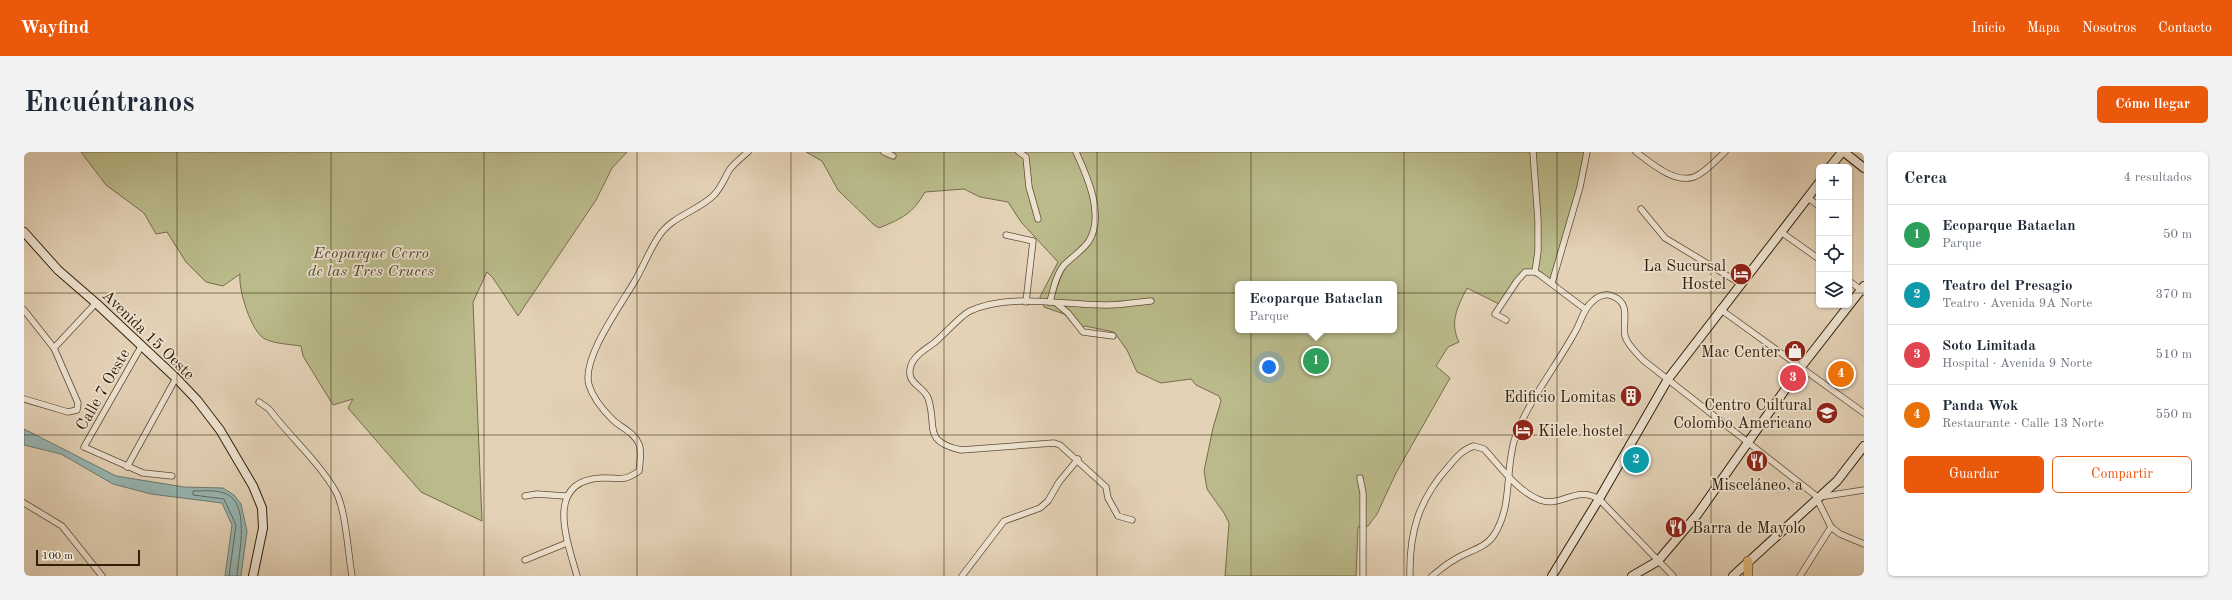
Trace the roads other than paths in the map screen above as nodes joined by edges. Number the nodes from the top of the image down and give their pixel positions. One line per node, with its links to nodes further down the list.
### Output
1 (748, 152): 53 (street)
2 (884, 152): 10 (street)
3 (1019, 152): 17 (street)
4 (1076, 152): 29 (street)
5 (1533, 152): 22 (street)
6 (1587, 152): 23 (street)
7 (1636, 152): 8 (street)
8 (1725, 152)
9 (1842, 152): 11 (street); 12 (street)
10 (893, 156)
11 (1832, 164)
12 (1864, 168)
13 (1816, 187): 14 (street)
14 (1808, 198): 15 (street); 19 (street)
15 (1816, 204)
16 (1641, 208): 25 (street)
17 (1038, 219)
18 (24, 232): 30 (street, Avenida 15 Oeste)
19 (1781, 232): 21 (street); 25 (street)
20 (1006, 235): 28 (street)
21 (1816, 258)
22 (1535, 272): 23 (street); 34 (street)
23 (1552, 283): 31 (street)
24 (1852, 283): 26 (street)
25 (1741, 284): 32 (street)
26 (1863, 289): 38 (street)
27 (1151, 301): 29 (street)
28 (1026, 302): 29 (street); 46 (street)
29 (1053, 302): 35 (street)
30 (96, 303): 36 (street, Avenida 15 Oeste); 37 (street)
31 (1586, 309): 40 (street); 49 (street)
32 (1720, 309): 38 (street); 40 (street)
33 (24, 310): 37 (street)
34 (1506, 320)
35 (1113, 336)
36 (142, 345): 39 (street, Avenida 15 Oeste); 47 (street, Calle 7 Oeste)
37 (54, 348): 41 (street)
38 (1802, 367): 43 (street); 44 (street)
39 (176, 378): 47 (street); 65 (street, Avenida 15 Oeste)
40 (1668, 379): 44 (street); 55 (street)
41 (24, 399)
42 (259, 402): 66 (street)
43 (1864, 413)
44 (1748, 441): 54 (street); 62 (street)
45 (1864, 446): 54 (street)
46 (1078, 459): 57 (street); 68 (street)
47 (127, 467): 48 (street)
48 (172, 476)
49 (1509, 476): 55 (street); 70 (street); 71 (street)
50 (1360, 478): 69 (street)
51 (1864, 490): 54 (street)
52 (525, 496): 53 (street)
53 (565, 496): 59 (street)
54 (1817, 498): 58 (street); 63 (street)
55 (1599, 499): 62 (street); 72 (street)
56 (24, 503): 64 (street)
57 (1132, 520)
58 (1830, 527): 60 (street); 77 (street)
59 (568, 542): 61 (street); 67 (street)
60 (1864, 544)
61 (524, 560)
62 (1658, 561): 73 (street); 74 (street)
63 (1748, 561): 75 (street); 76 (main road)
64 (102, 576)
65 (253, 576)
66 (352, 576)
67 (577, 576)
68 (962, 576)
69 (1363, 576)
70 (1410, 576)
71 (1432, 576)
72 (1552, 576)
73 (1632, 576)
74 (1673, 576)
75 (1733, 576)
76 (1748, 576)
77 (1800, 576)

